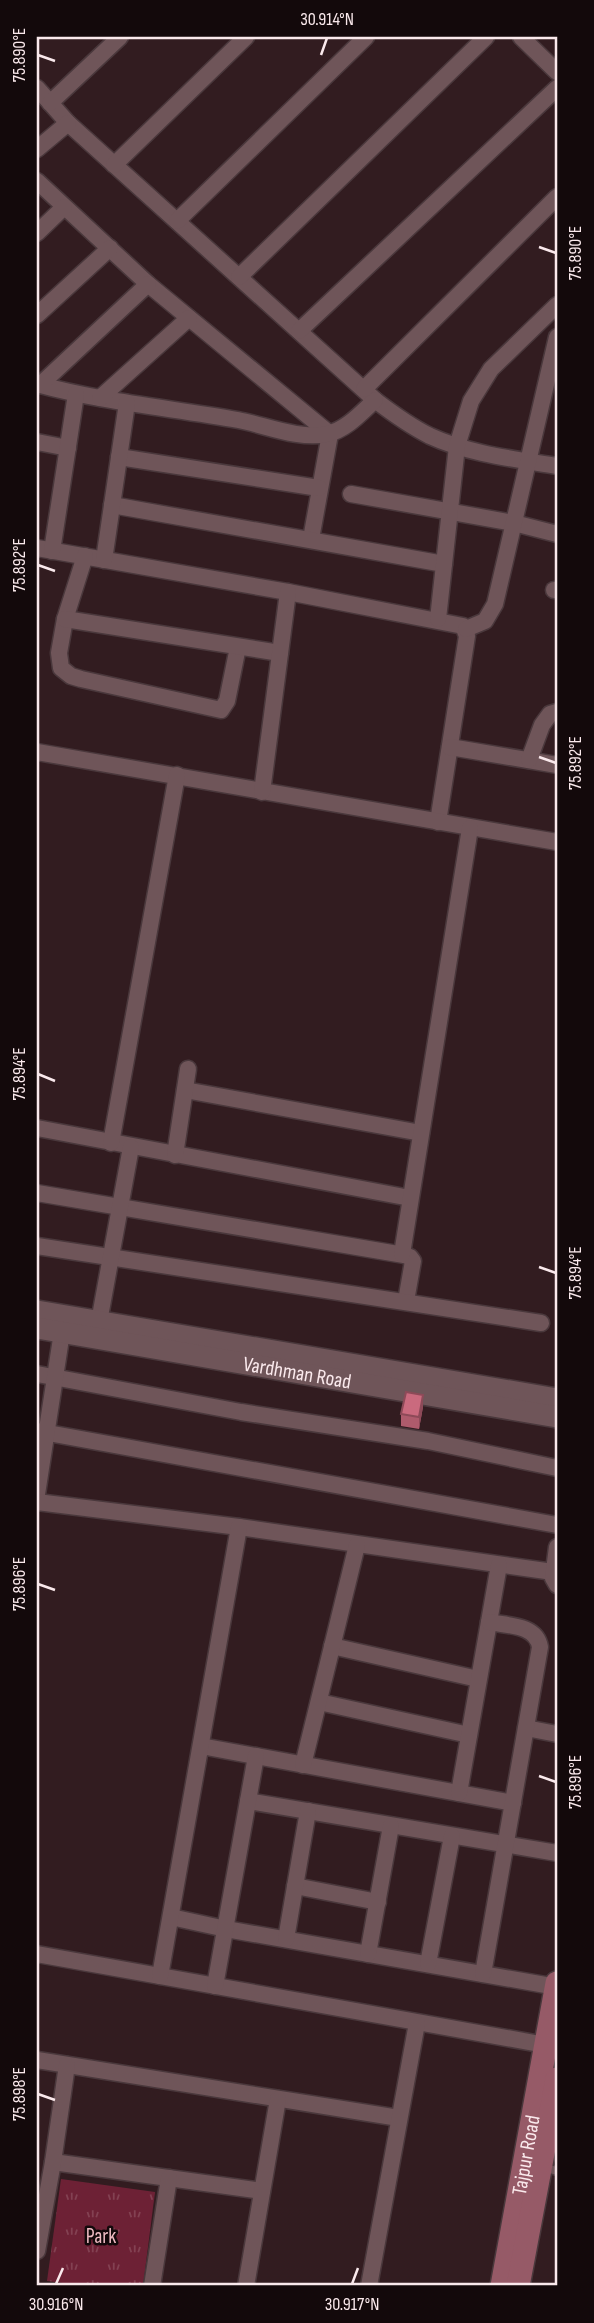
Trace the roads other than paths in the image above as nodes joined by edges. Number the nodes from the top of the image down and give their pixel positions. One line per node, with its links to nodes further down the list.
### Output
1 (120, 37): 9 (street)
2 (246, 37): 12 (street)
3 (366, 37): 16 (street)
4 (486, 37): 19 (street)
5 (521, 37): 6 (street)
6 (557, 72)
7 (37, 88): 9 (street)
8 (557, 88): 25 (street)
9 (50, 103): 10 (street)
10 (68, 123): 11 (street); 12 (street)
11 (37, 149)
12 (114, 165): 16 (street)
13 (37, 181): 15 (street)
14 (557, 197): 29 (street)
15 (64, 207): 17 (street); 18 (street)
16 (177, 221): 19 (street)
17 (37, 233)
18 (110, 248): 20 (street); 22 (street)
19 (239, 277): 25 (street)
20 (148, 284): 23 (street); 27 (street)
21 (555, 307): 24 (street); 34 (street)
22 (37, 315)
23 (189, 318): 30 (street); 32 (street)
24 (557, 326)
25 (299, 331): 29 (street)
26 (557, 337): 37 (street)
27 (38, 384): 28 (street)
28 (76, 394): 30 (street); 35 (street)
29 (369, 395): 32 (street); 34 (street)
30 (100, 398): 31 (street)
31 (127, 403): 32 (street); 36 (street)
32 (330, 434): 39 (street)
33 (37, 442): 35 (street)
34 (457, 446): 37 (street); 42 (street)
35 (68, 448): 46 (street)
36 (119, 457): 39 (street); 41 (street)
37 (529, 461): 38 (street); 43 (street)
38 (557, 466)
39 (319, 488): 45 (street)
40 (351, 494): 42 (street)
41 (112, 505): 45 (street); 48 (street)
42 (449, 513): 43 (street); 49 (street)
43 (514, 523): 44 (street); 53 (street)
44 (557, 534)
45 (311, 539): 49 (street)
46 (44, 550): 47 (street)
47 (85, 556): 48 (street); 52 (street)
48 (104, 560): 50 (street)
49 (444, 564): 51 (street)
50 (288, 592): 51 (street); 55 (street)
51 (438, 619): 53 (street)
52 (65, 620): 54 (street); 54 (street)
53 (466, 629): 57 (street)
54 (237, 647): 55 (street)
55 (280, 653): 62 (street)
56 (557, 712): 59 (street)
57 (450, 747): 59 (street); 63 (street)
58 (37, 751): 61 (street)
59 (529, 760): 60 (street)
60 (557, 765)
61 (177, 775): 62 (street); 70 (street)
62 (262, 792): 63 (street)
63 (438, 822): 64 (street)
64 (470, 828): 65 (street); 69 (street)
65 (557, 842)
66 (188, 1069): 67 (street)
67 (185, 1090): 69 (street); 72 (street)
68 (37, 1128): 70 (street)
69 (421, 1133): 74 (street)
70 (111, 1143): 71 (street)
71 (131, 1147): 72 (street); 75 (street)
72 (175, 1155): 74 (street)
73 (37, 1193): 75 (street)
74 (410, 1198): 77 (street)
75 (119, 1207): 77 (street); 78 (street)
76 (37, 1246): 78 (street)
77 (402, 1254): 79 (street)
78 (110, 1258): 79 (street); 81 (street)
79 (406, 1301): 82 (street)
80 (37, 1311): 81 (street, Vardhman Road)
81 (99, 1322): 87 (street, Vardhman Road)
82 (541, 1323)
83 (37, 1328): 84 (street, Vardhman Road)
84 (62, 1332): 86 (street); 88 (street, Vardhman Road)
85 (37, 1374): 86 (street)
86 (56, 1377): 89 (street); 90 (street)
87 (557, 1399)
88 (557, 1417)
89 (42, 1431): 91 (street); 93 (street)
90 (557, 1468)
91 (37, 1493)
92 (37, 1502): 94 (street)
93 (557, 1525)
94 (239, 1527): 95 (street); 106 (street)
95 (357, 1545): 97 (street); 100 (street)
96 (557, 1547): 98 (street)
97 (499, 1564): 98 (street); 99 (street)
98 (555, 1578)
99 (489, 1622): 101 (street); 103 (street)
100 (332, 1646): 101 (street); 102 (street)
101 (478, 1679): 105 (street)
102 (319, 1702): 105 (street); 108 (street)
103 (526, 1728): 104 (street); 111 (street)
104 (557, 1734)
105 (469, 1735): 109 (street)
106 (201, 1746): 107 (street); 119 (street)
107 (256, 1756): 108 (street); 110 (street)
108 (303, 1765): 109 (street)
109 (459, 1793): 111 (street)
110 (248, 1801): 112 (street); 120 (street)
111 (513, 1803): 115 (street)
112 (308, 1811): 113 (street); 117 (street)
113 (391, 1826): 114 (street); 118 (street)
114 (452, 1836): 115 (street); 124 (street)
115 (505, 1846): 116 (street); 125 (street)
116 (557, 1853)
117 (295, 1886): 118 (street); 121 (street)
118 (378, 1902): 123 (street)
119 (171, 1917): 120 (street); 126 (street)
120 (226, 1929): 121 (street); 128 (street)
121 (286, 1939): 123 (street)
122 (37, 1954): 126 (street)
123 (368, 1954): 124 (street)
124 (428, 1964): 125 (street)
125 (483, 1974): 127 (street)
126 (160, 1976): 128 (street)
127 (557, 1985): 130 (main road, Tajpur Road)
128 (215, 1986): 129 (street)
129 (416, 2023): 130 (street); 135 (street)
130 (552, 2046): 144 (main road, Tajpur Road)
131 (37, 2060): 132 (street)
132 (67, 2065): 134 (street); 136 (street)
133 (557, 2079): 137 (main road, Tajpur Road)
134 (278, 2099): 135 (street); 139 (street)
135 (399, 2118): 143 (street)
136 (53, 2162): 138 (street); 140 (street)
137 (549, 2169): 145 (main road, Tajpur Road)
138 (169, 2178): 139 (street); 141 (street)
139 (262, 2191): 142 (street)
140 (37, 2251)
141 (152, 2286)
142 (246, 2286)
143 (369, 2286)
144 (502, 2286)
145 (518, 2286)

